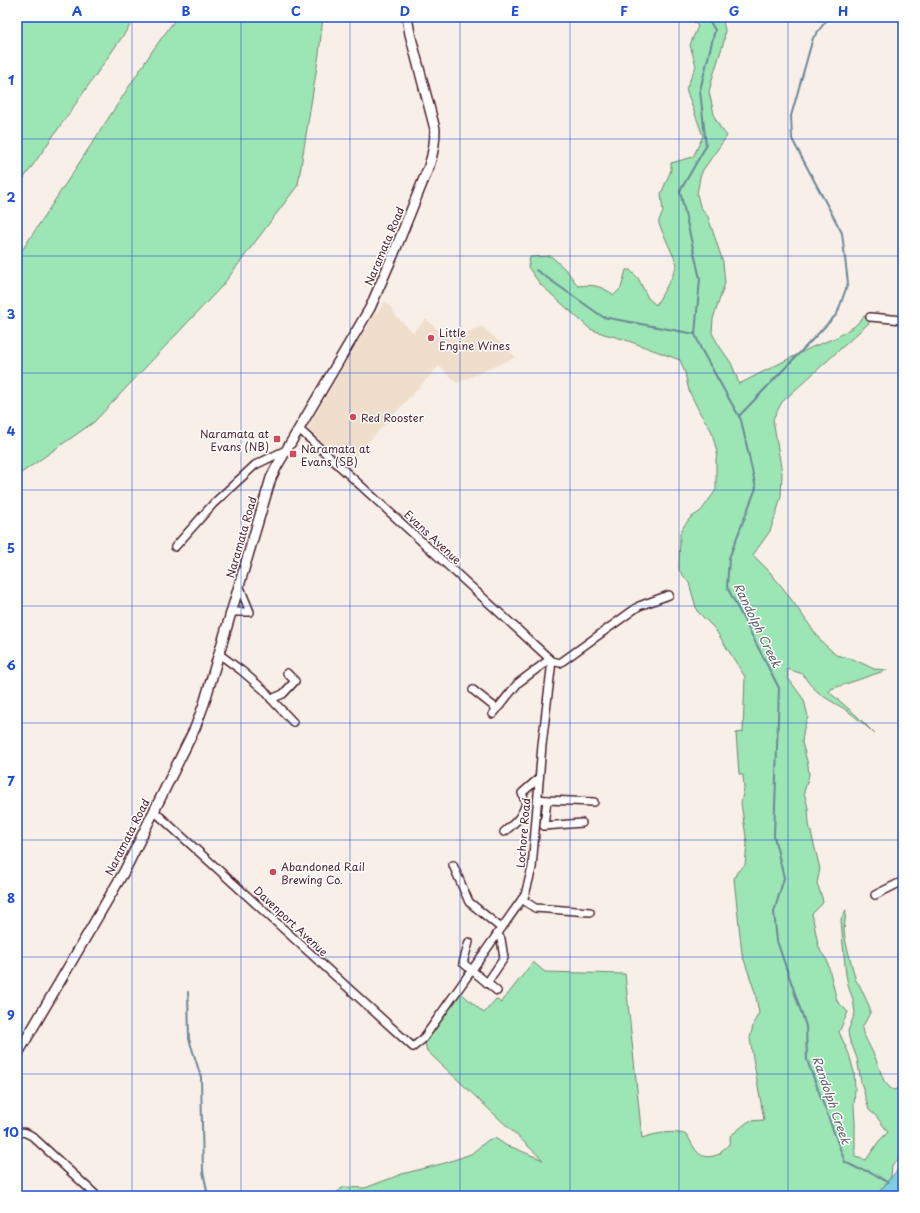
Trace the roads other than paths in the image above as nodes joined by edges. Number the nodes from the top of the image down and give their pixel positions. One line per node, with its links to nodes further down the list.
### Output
1 (408, 17): 4 (main road, Naramata Road)
2 (870, 317): 3 (street)
3 (903, 320)
4 (299, 429): 5 (main road, Naramata Road); 11 (street, Evans Avenue)
5 (286, 450): 6 (street); 7 (main road, Naramata Road)
6 (175, 547)
7 (240, 584): 9 (main road, Naramata Road); 9 (street)
8 (669, 595): 11 (street)
9 (231, 612): 10 (main road, Naramata Road)
10 (219, 654): 14 (street); 20 (main road, Naramata Road)
11 (551, 660): 13 (street); 16 (street, Lochore Road)
12 (286, 673): 14 (street)
13 (473, 690)
14 (271, 699): 15 (street)
15 (293, 722)
16 (539, 778): 17 (street, Lochore Road); 22 (street)
17 (538, 799): 18 (street); 26 (street, Lochore Road)
18 (547, 800): 19 (street); 21 (street)
19 (594, 802)
20 (154, 810): 33 (street, Davenport Avenue); 34 (main road, Naramata Road)
21 (582, 823)
22 (504, 832)
23 (452, 866): 28 (street)
24 (903, 881): 25 (street)
25 (875, 895)
26 (522, 899): 27 (street); 28 (street, Lochore Road)
27 (590, 912)
28 (499, 931): 30 (street, Lochore Road); 31 (street)
29 (469, 942): 30 (street)
30 (471, 971): 31 (street); 33 (street, Lochore Road)
31 (487, 983): 32 (street)
32 (498, 991)
33 (413, 1048)
34 (17, 1055)
35 (17, 1135): 36 (street)
36 (96, 1196)

